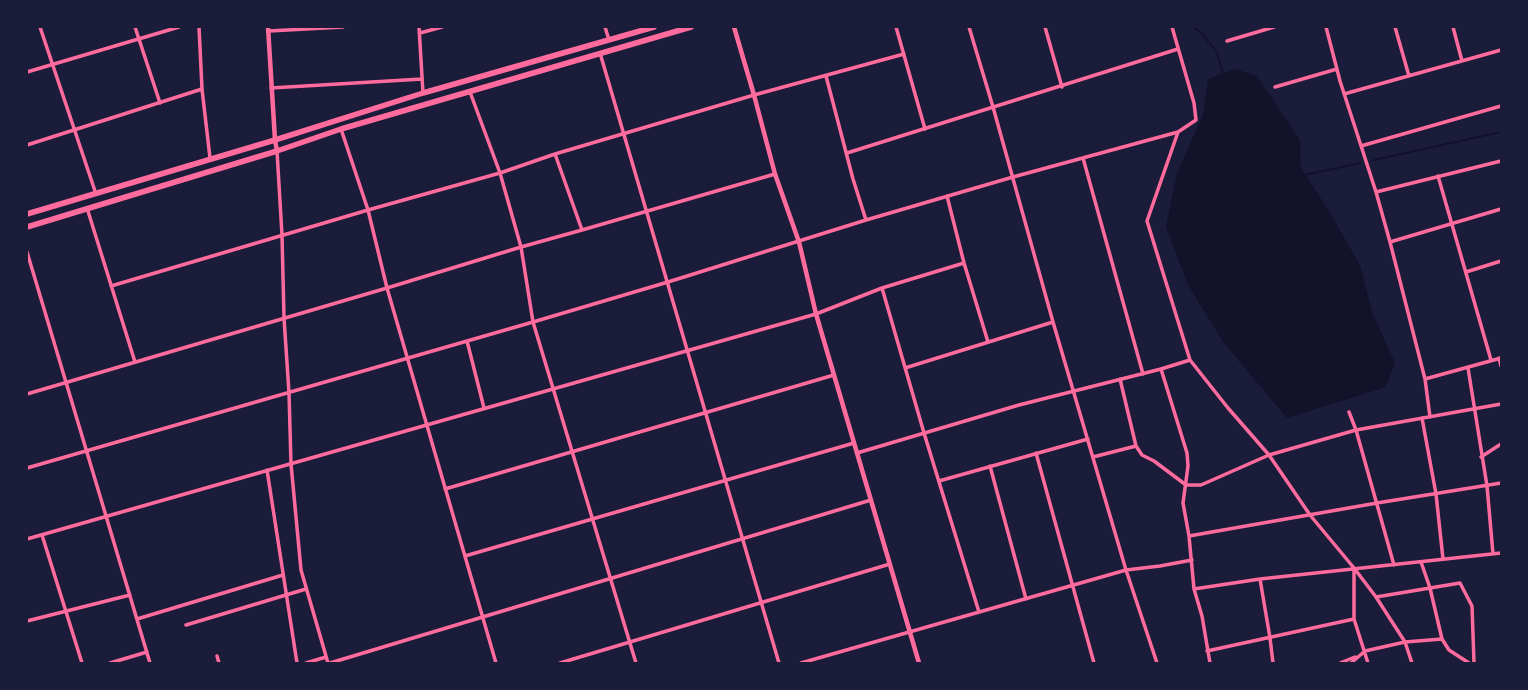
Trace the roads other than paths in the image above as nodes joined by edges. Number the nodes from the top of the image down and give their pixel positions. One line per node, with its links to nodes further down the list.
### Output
1 (40, 27): 30 (street)
2 (135, 27): 22 (street)
3 (179, 27): 22 (street)
4 (199, 27): 39 (street)
5 (343, 27): 20 (street)
6 (419, 27): 21 (street)
7 (442, 27): 21 (street)
8 (605, 27): 23 (street)
9 (654, 27): 23 (main road)
10 (691, 27): 27 (main road)
11 (734, 27): 43 (street)
12 (896, 27): 28 (street)
13 (969, 27): 46 (street)
14 (1044, 27): 36 (street)
15 (1172, 27): 25 (street)
16 (1274, 27): 24 (street)
17 (1326, 27): 31 (street)
18 (1394, 27): 34 (street)
19 (1453, 27): 29 (street)
20 (268, 29): 38 (street)
21 (420, 33): 35 (street)
22 (139, 40): 30 (street); 44 (street)
23 (609, 40): 41 (main road)
24 (1227, 41)
25 (1178, 49): 36 (street); 50 (street)
26 (1501, 50): 29 (street)
27 (600, 53): 40 (main road); 51 (street)
28 (904, 54): 33 (street); 49 (street)
29 (1462, 61): 34 (street)
30 (52, 64): 32 (street); 47 (street)
31 (1337, 69): 37 (street); 42 (street)
32 (27, 72)
33 (826, 76): 43 (street); 56 (street)
34 (1409, 76): 42 (street)
35 (422, 79): 38 (street); 41 (street)
36 (1062, 87): 46 (street)
37 (1275, 87)
38 (272, 88): 52 (street)
39 (202, 89): 44 (street); 58 (street)
40 (470, 92): 48 (main road); 61 (street)
41 (423, 93): 52 (main road)
42 (1344, 94): 54 (street)
43 (754, 95): 51 (street); 62 (street)
44 (160, 103): 47 (street)
45 (1501, 106): 54 (street)
46 (993, 107): 49 (street); 64 (street)
47 (74, 129): 53 (street); 66 (street)
48 (341, 129): 55 (main road); 70 (street)
49 (926, 129): 56 (street)
50 (1178, 132): 59 (street); 99 (street)
51 (624, 134): 57 (street); 71 (street)
52 (275, 140): 55 (street); 58 (main road)
53 (27, 145)
54 (1361, 146): 65 (street)
55 (277, 150): 68 (main road); 77 (street)
56 (847, 153): 73 (street)
57 (555, 154): 61 (street); 76 (street)
58 (210, 158): 66 (main road)
59 (1082, 158): 64 (street); 106 (street)
60 (1501, 160): 63 (street)
61 (500, 173): 70 (street); 80 (street)
62 (775, 174): 71 (street); 78 (street)
63 (1438, 176): 65 (street); 74 (street)
64 (1013, 177): 67 (street); 93 (street)
65 (1376, 192): 79 (street)
66 (96, 194): 72 (main road)
67 (947, 196): 73 (street); 83 (street)
68 (87, 208): 75 (main road); 87 (street)
69 (1501, 209): 74 (street)
70 (368, 210): 77 (street); 88 (street)
71 (646, 212): 76 (street); 86 (street)
72 (27, 214)
73 (866, 220): 78 (street)
74 (1452, 224): 79 (street); 85 (street)
75 (27, 227)
76 (582, 230): 80 (street)
77 (282, 235): 87 (street); 91 (street)
78 (799, 242): 86 (street); 90 (street)
79 (1390, 242): 109 (street)
80 (521, 247): 88 (street); 92 (street)
81 (27, 252): 110 (street)
82 (1500, 262): 84 (street); 85 (street)
83 (964, 263): 89 (street); 95 (street)
84 (1501, 266)
85 (1466, 272): 100 (street)
86 (668, 282): 92 (street); 96 (street)
87 (111, 286): 101 (street)
88 (386, 288): 91 (street); 97 (street)
89 (882, 288): 90 (street); 103 (street)
90 (816, 314): 96 (street); 107 (street)
91 (284, 318): 101 (street); 113 (street)
92 (533, 322): 94 (street); 111 (street)
93 (1053, 322): 95 (street); 112 (street)
94 (467, 341): 97 (street); 116 (street)
95 (988, 342): 103 (street)
96 (688, 350): 111 (street); 118 (street)
97 (408, 358): 113 (street); 122 (street)
98 (1500, 358): 100 (street); 102 (street)
99 (1190, 360): 105 (street); 133 (street)
100 (1491, 360): 104 (street)
101 (135, 362): 110 (street)
102 (1501, 366)
103 (905, 368): 124 (street)
104 (1468, 368): 109 (street); 117 (street)
105 (1161, 369): 106 (street); 143 (street)
106 (1143, 374): 108 (street)
107 (834, 375): 118 (street); 126 (street)
108 (1120, 379): 112 (street); 128 (street)
109 (1425, 379): 120 (street)
110 (66, 383): 114 (street); 129 (street)
111 (553, 389): 116 (street); 130 (street)
112 (1074, 391): 124 (street); 125 (street)
113 (289, 393): 129 (street); 136 (street)
114 (27, 394)
115 (1501, 404): 117 (street)
116 (484, 408): 122 (street)
117 (1474, 409): 120 (street); 135 (street)
118 (705, 412): 130 (street); 140 (street)
119 (1349, 412): 123 (street)
120 (1430, 417): 121 (street)
121 (1422, 418): 123 (street); 146 (street)
122 (427, 425): 136 (street); 145 (street)
123 (1356, 430): 133 (street); 148 (street)
124 (924, 433): 132 (street); 141 (street)
125 (1088, 439): 131 (street); 134 (street)
126 (854, 443): 132 (street); 140 (street)
127 (1501, 444): 135 (street)
128 (1136, 446): 134 (street); 143 (street)
129 (87, 452): 138 (street); 150 (street)
130 (572, 452): 145 (street); 151 (street)
131 (1036, 453): 137 (street); 169 (street)
132 (857, 454): 147 (street)
133 (1269, 455): 143 (street); 149 (street)
134 (1093, 457): 165 (street)
135 (1481, 457): 144 (street)
136 (291, 464): 139 (street); 171 (street)
137 (990, 466): 141 (street); 176 (street)
138 (27, 468)
139 (267, 470): 150 (street); 166 (street)
140 (725, 480): 151 (street); 155 (street)
141 (939, 481): 179 (street)
142 (1501, 484): 144 (street)
143 (1186, 485): 153 (street)
144 (1487, 486): 146 (street); 157 (street)
145 (445, 489): 158 (street)
146 (1436, 494): 148 (street); 159 (street)
147 (871, 500): 155 (street); 162 (street)
148 (1378, 503): 149 (street); 163 (street)
149 (1310, 515): 153 (street); 164 (street)
150 (106, 516): 152 (street); 173 (street)
151 (592, 519): 158 (street); 167 (street)
152 (42, 535): 154 (street); 178 (street)
153 (1189, 536): 160 (street)
154 (27, 539)
155 (742, 539): 167 (street); 177 (street)
156 (1501, 553): 157 (street)
157 (1493, 554): 159 (street)
158 (465, 556): 180 (street)
159 (1443, 559): 161 (street)
160 (1192, 560): 165 (street); 172 (street)
161 (1421, 562): 163 (street); 170 (street)
162 (890, 564): 177 (street); 185 (street)
163 (1394, 565): 164 (street)
164 (1354, 568): 168 (street); 175 (street); 182 (street)
165 (1126, 570): 169 (street); 210 (street)
166 (283, 574): 174 (street); 181 (street)
167 (610, 578): 180 (street); 188 (street)
168 (1260, 578): 172 (street); 186 (street)
169 (1073, 585): 176 (street); 209 (street)
170 (1430, 588): 175 (street); 187 (street); 218 (street)
171 (306, 589): 174 (street); 195 (street)
172 (1194, 589): 190 (street)
173 (130, 595): 178 (street); 181 (street)
174 (286, 595): 184 (street); 200 (street)
175 (1376, 597): 189 (street)
176 (1026, 598): 179 (street)
177 (761, 602): 188 (street); 206 (street)
178 (66, 612): 183 (street); 196 (street)
179 (979, 612): 185 (street)
180 (483, 617): 202 (street); 203 (street)
181 (137, 619): 192 (street)
182 (1354, 619): 186 (street); 191 (street)
183 (27, 621)
184 (186, 625)
185 (910, 632): 207 (street); 208 (street)
186 (1270, 638): 190 (street); 212 (street)
187 (1442, 639): 189 (street); 217 (street)
188 (630, 642): 204 (street); 205 (street)
189 (1405, 642): 191 (street); 216 (street)
190 (1207, 651): 211 (street)
191 (1365, 651): 194 (street); 215 (street)
192 (147, 652): 197 (street); 198 (street)
193 (217, 656): 199 (street)
194 (1358, 656): 213 (street); 214 (street)
195 (326, 657): 201 (street); 202 (street)
196 (82, 663)
197 (110, 663)
198 (150, 663)
199 (219, 663)
200 (297, 663)
201 (306, 663)
202 (329, 663)
203 (496, 663)
204 (560, 663)
205 (636, 663)
206 (779, 663)
207 (802, 663)
208 (919, 663)
209 (1094, 663)
210 (1157, 663)
211 (1210, 663)
212 (1272, 663)
213 (1340, 663)
214 (1351, 663)
215 (1368, 663)
216 (1412, 663)
217 (1469, 663)
218 (1474, 663)

